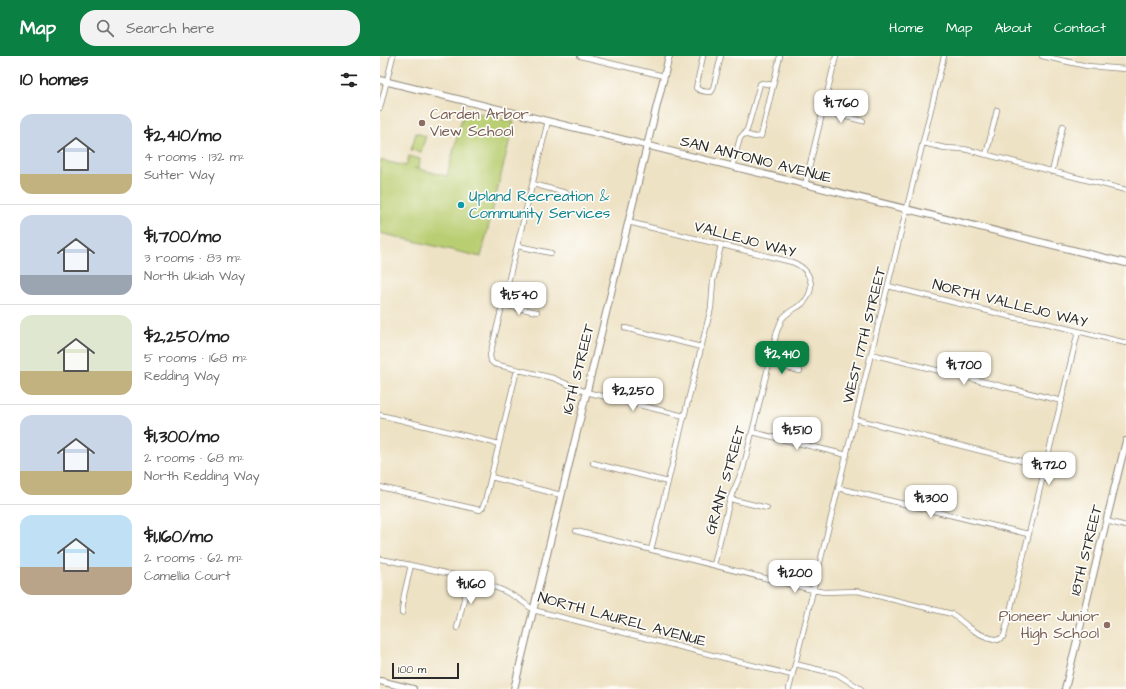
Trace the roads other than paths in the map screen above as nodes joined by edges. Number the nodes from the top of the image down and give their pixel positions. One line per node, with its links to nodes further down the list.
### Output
1 (393, 56): 13 (street)
2 (580, 56): 10 (street)
3 (669, 56): 12 (main road, 16TH STREET)
4 (703, 56): 5 (street)
5 (721, 56)
6 (780, 56): 14 (street)
7 (836, 56): 17 (street)
8 (944, 56): 22 (street, WEST 17TH STREET)
9 (1042, 56): 11 (street)
10 (599, 58): 12 (street)
11 (1126, 68)
12 (664, 76): 23 (main road, 16TH STREET)
13 (383, 81): 15 (street); 18 (main road, SAN ANTONIO AVENUE)
14 (773, 85): 21 (street); 21 (street)
15 (380, 108)
16 (998, 110): 24 (street)
17 (823, 111): 19 (street); 28 (street)
18 (548, 121): 23 (main road, SAN ANTONIO AVENUE); 27 (street)
19 (863, 121)
20 (1063, 126): 26 (street)
21 (744, 134): 25 (street)
22 (923, 143): 24 (street); 31 (street, WEST 17TH STREET)
23 (647, 146): 25 (main road, SAN ANTONIO AVENUE); 32 (main road, 16TH STREET)
24 (986, 155): 26 (street)
25 (732, 167): 28 (main road, SAN ANTONIO AVENUE)
26 (1052, 172): 29 (street)
27 (533, 184): 30 (street); 34 (street)
28 (805, 185): 31 (main road, SAN ANTONIO AVENUE)
29 (1126, 190)
30 (566, 193)
31 (907, 209): 36 (main road, SAN ANTONIO AVENUE); 37 (street, WEST 17TH STREET)
32 (628, 222): 33 (street, VALLEJO WAY); 49 (main road, 16TH STREET)
33 (721, 245): 41 (street, VALLEJO WAY); 44 (street)
34 (518, 246): 35 (street); 38 (street)
35 (551, 253)
36 (1126, 263)
37 (888, 286): 42 (street, NORTH VALLEJO WAY); 45 (street, WEST 17TH STREET)
38 (504, 305): 39 (street); 47 (street)
39 (537, 312)
40 (625, 328): 44 (street)
41 (777, 331): 46 (street, GRANT STREET)
42 (1078, 332): 43 (street, NORTH VALLEJO WAY); 50 (street)
43 (1126, 343)
44 (701, 347): 52 (street)
45 (871, 354): 50 (street); 53 (street, WEST 17TH STREET)
46 (769, 363): 48 (street); 54 (street, GRANT STREET)
47 (517, 370): 49 (street); 56 (street)
48 (800, 371)
49 (586, 392): 52 (street); 65 (main road, 16TH STREET)
50 (1062, 401): 60 (street)
51 (380, 415): 56 (street)
52 (684, 416): 62 (street)
53 (855, 420): 58 (street, WEST 17TH STREET); 60 (street)
54 (752, 432): 58 (street); 66 (street, GRANT STREET)
55 (1126, 441): 57 (main road, 18TH STREET)
56 (499, 444): 61 (street)
57 (1125, 448): 68 (main road, 18TH STREET)
58 (846, 455): 64 (street, WEST 17TH STREET)
59 (593, 463): 62 (street)
60 (1045, 467): 71 (street)
61 (491, 477): 63 (street); 65 (street)
62 (668, 482): 72 (street)
63 (380, 487)
64 (838, 488): 71 (street); 77 (street, WEST 17TH STREET)
65 (561, 495): 78 (main road, 16TH STREET)
66 (730, 499): 67 (street); 75 (street, GRANT STREET)
67 (767, 508)
68 (1106, 521): 69 (street); 88 (main road, 18TH STREET)
69 (1126, 526)
70 (576, 531): 72 (street)
71 (1028, 534): 77 (street)
72 (651, 550): 75 (street)
73 (380, 559): 74 (street, NORTH LAUREL AVENUE)
74 (411, 565): 76 (street, NORTH LAUREL AVENUE); 79 (street)
75 (714, 565): 77 (street)
76 (468, 578): 78 (street, NORTH LAUREL AVENUE); 80 (street)
77 (813, 590): 81 (street, WEST 17TH STREET)
78 (533, 610): 82 (street, NORTH LAUREL AVENUE); 85 (main road, 16TH STREET)
79 (402, 613)
80 (457, 628)
81 (795, 664): 82 (street, WEST 17TH STREET); 87 (street)
82 (792, 674): 86 (street, WEST 17TH STREET)
83 (380, 681): 84 (main road)
84 (413, 689)
85 (514, 689)
86 (789, 689)
87 (861, 689)
88 (1065, 689)

